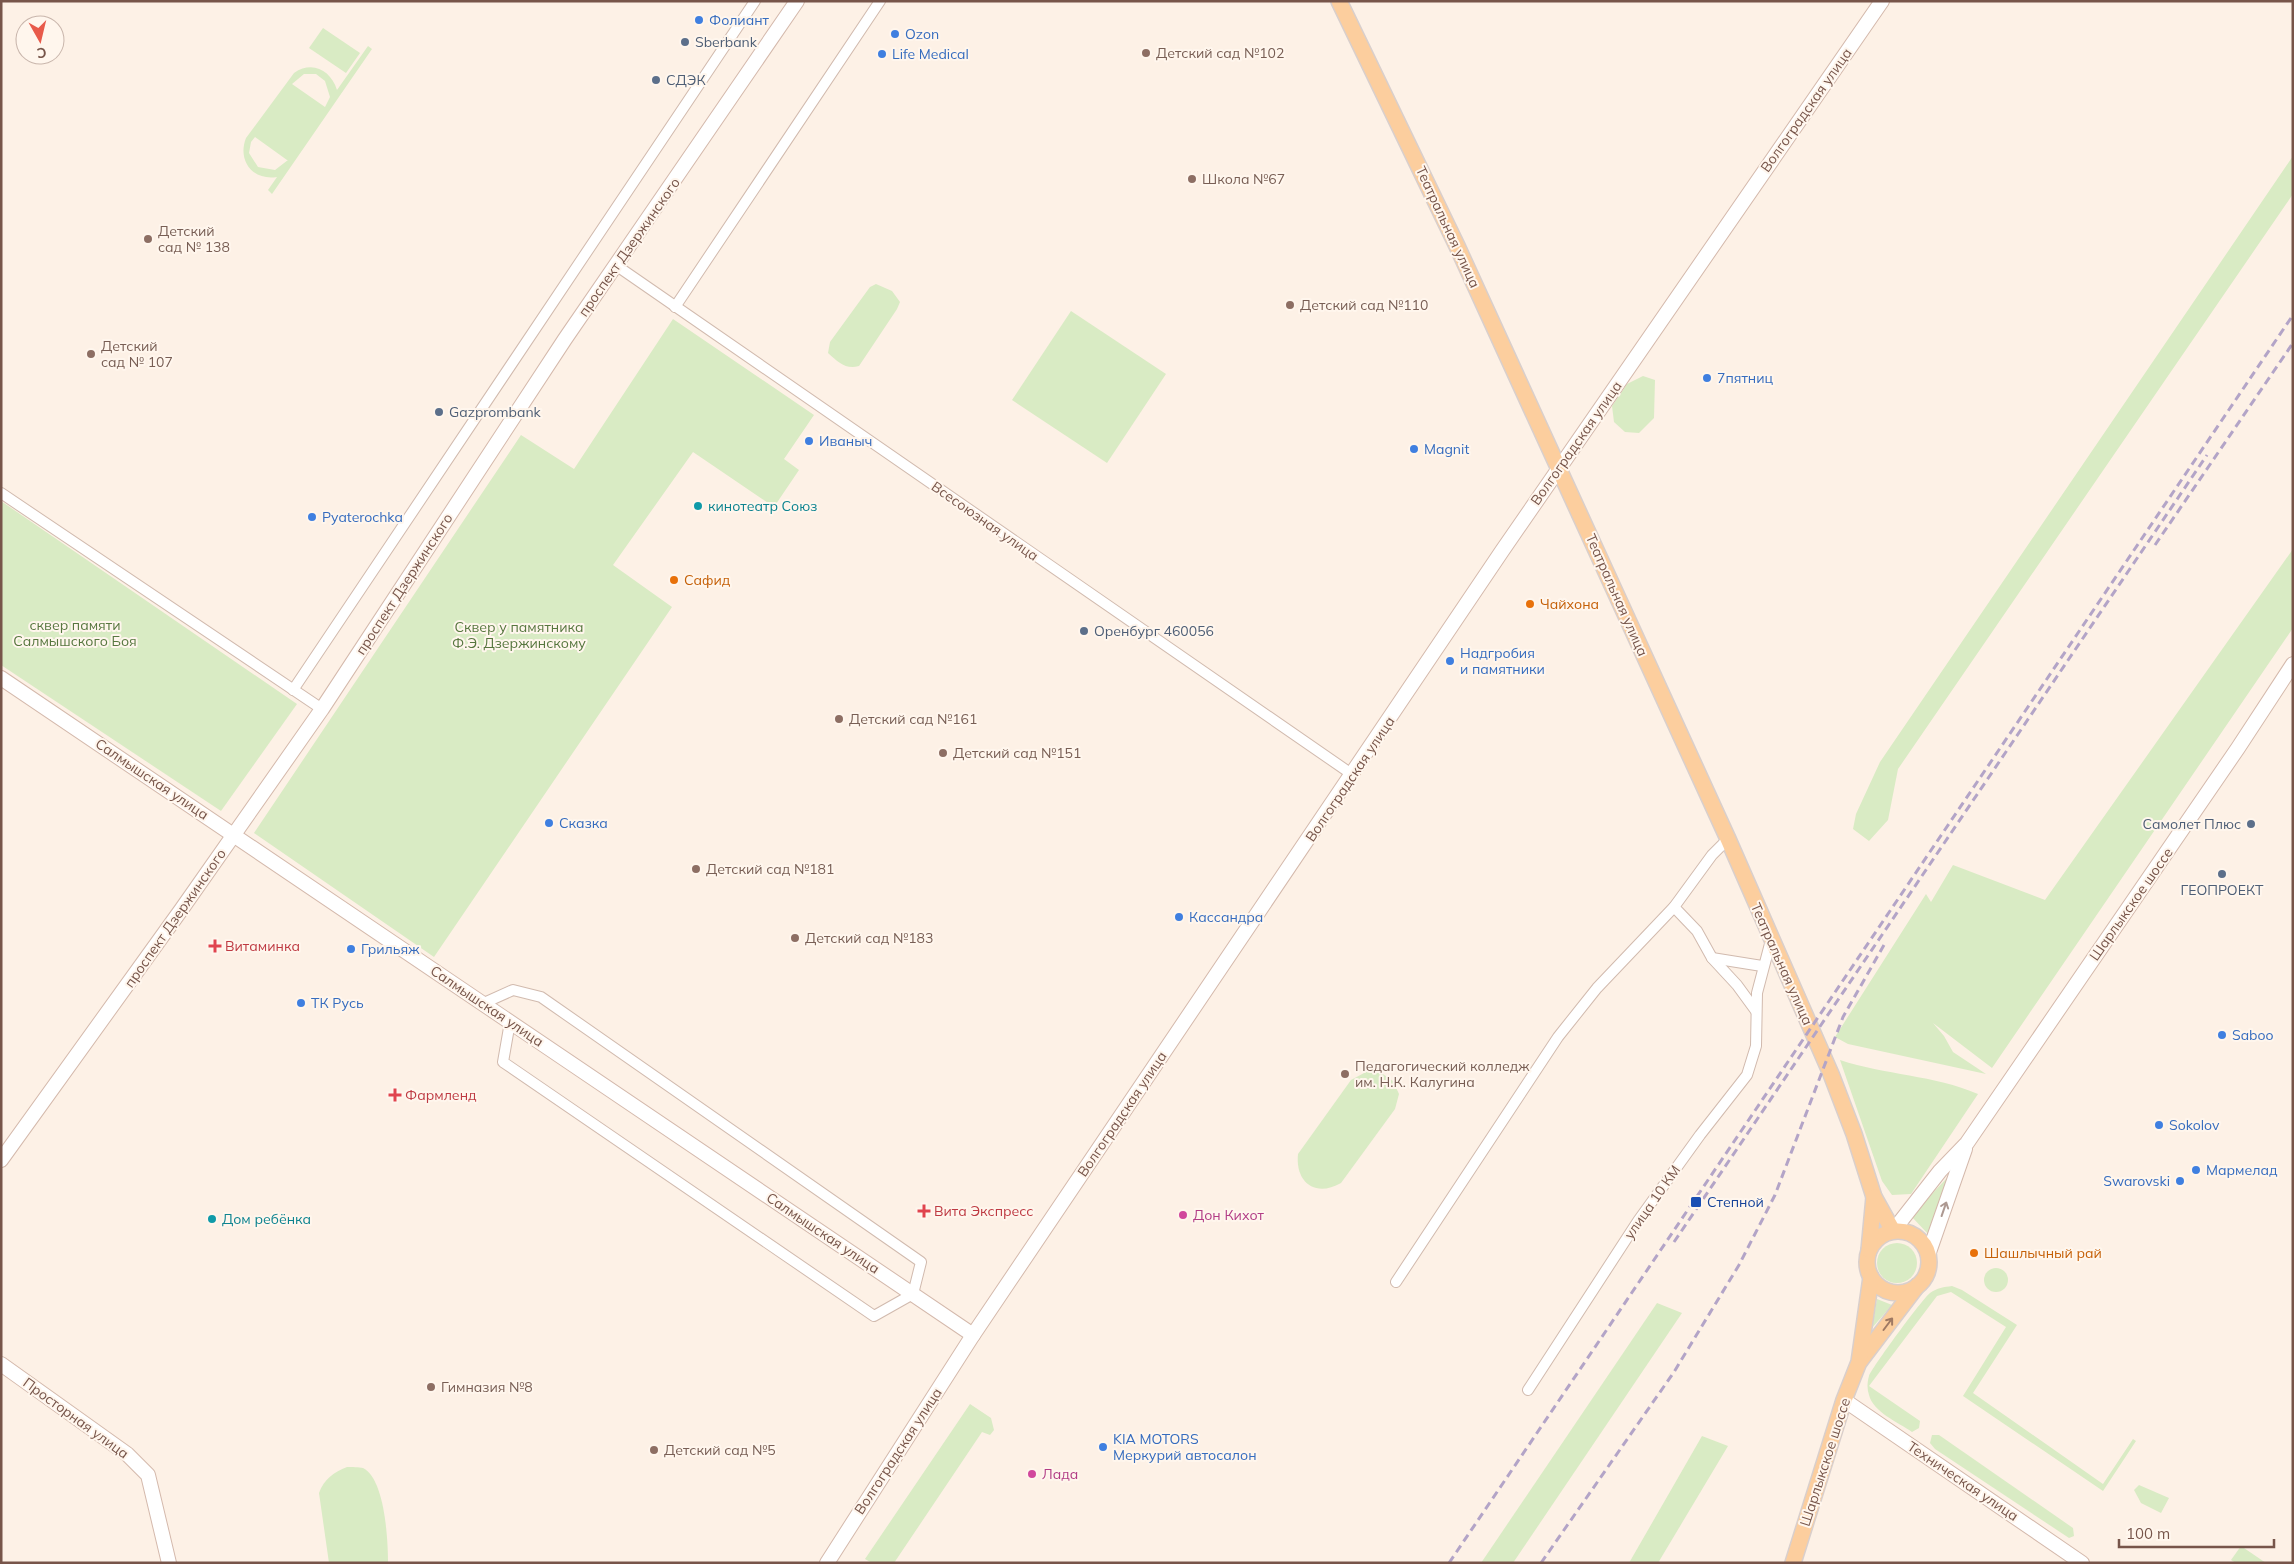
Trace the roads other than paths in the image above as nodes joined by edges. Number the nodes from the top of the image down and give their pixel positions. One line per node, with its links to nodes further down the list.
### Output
1 (755, 1): 12 (street)
2 (797, 1): 6 (main road, проспект Дзержинского)
3 (880, 1): 7 (street)
4 (1339, 1): 8 (main road, Театральная улица)
5 (1882, 1): 8 (main road, Волгоградская улица)
6 (616, 266): 7 (street, Всесоюзная улица); 13 (main road, проспект Дзержинского)
7 (675, 307): 14 (street, Всесоюзная улица)
8 (1559, 467): 14 (main road, Волгоградская улица); 16 (main road, Театральная улица)
9 (1, 493): 12 (street)
10 (2293, 664): 24 (main road, Шарлыкское шоссе)
11 (1, 678): 15 (main road, Салмышская улица)
12 (293, 690): 13 (street)
13 (322, 710): 15 (main road, проспект Дзержинского)
14 (1353, 775): 34 (main road, Волгоградская улица)
15 (234, 834): 21 (main road, Салмышская улица); 25 (main road, проспект Дзержинского)
16 (1728, 839): 17 (street); 18 (main road, Театральная улица)
17 (1674, 907): 19 (street); 31 (street)
18 (1771, 940): 20 (street, улица 10 КМ); 26 (main road, Театральная улица)
19 (1712, 958): 20 (street); 22 (street)
20 (1762, 966): 22 (street, улица 10 КМ)
21 (484, 1003): 23 (main road, Салмышская улица); 33 (street)
22 (1756, 1010): 37 (street, улица 10 КМ)
23 (510, 1022): 33 (main road, Салмышская улица); 33 (street)
24 (1967, 1144): 27 (main road, Шарлыкское шоссе); 29 (main road, Шарлыкское шоссе, one-way to 24)
25 (1, 1160)
26 (1874, 1197): 27 (main road, Театральная улица); 28 (main road, Театральная улица)
27 (1893, 1231): 28 (main road); 29 (main road)
28 (1869, 1251): 30 (main road)
29 (1928, 1255): 32 (main road)
30 (1871, 1277): 32 (main road); 35 (main road, Шарлыкское шоссе)
31 (1396, 1282)
32 (1917, 1286): 35 (main road, Шарлыкское шоссе, one-way to 32)
33 (913, 1294): 34 (main road, Салмышская улица)
34 (973, 1335): 40 (main road, Волгоградская улица)
35 (1859, 1362): 38 (main road, Шарлыкское шоссе)
36 (1, 1364): 39 (main road, Просторная улица)
37 (1528, 1390)
38 (1844, 1400): 41 (main road, Шарлыкское шоссе); 42 (main road, Техническая улица)
39 (170, 1563)
40 (826, 1563)
41 (1793, 1563)
42 (2082, 1563)

